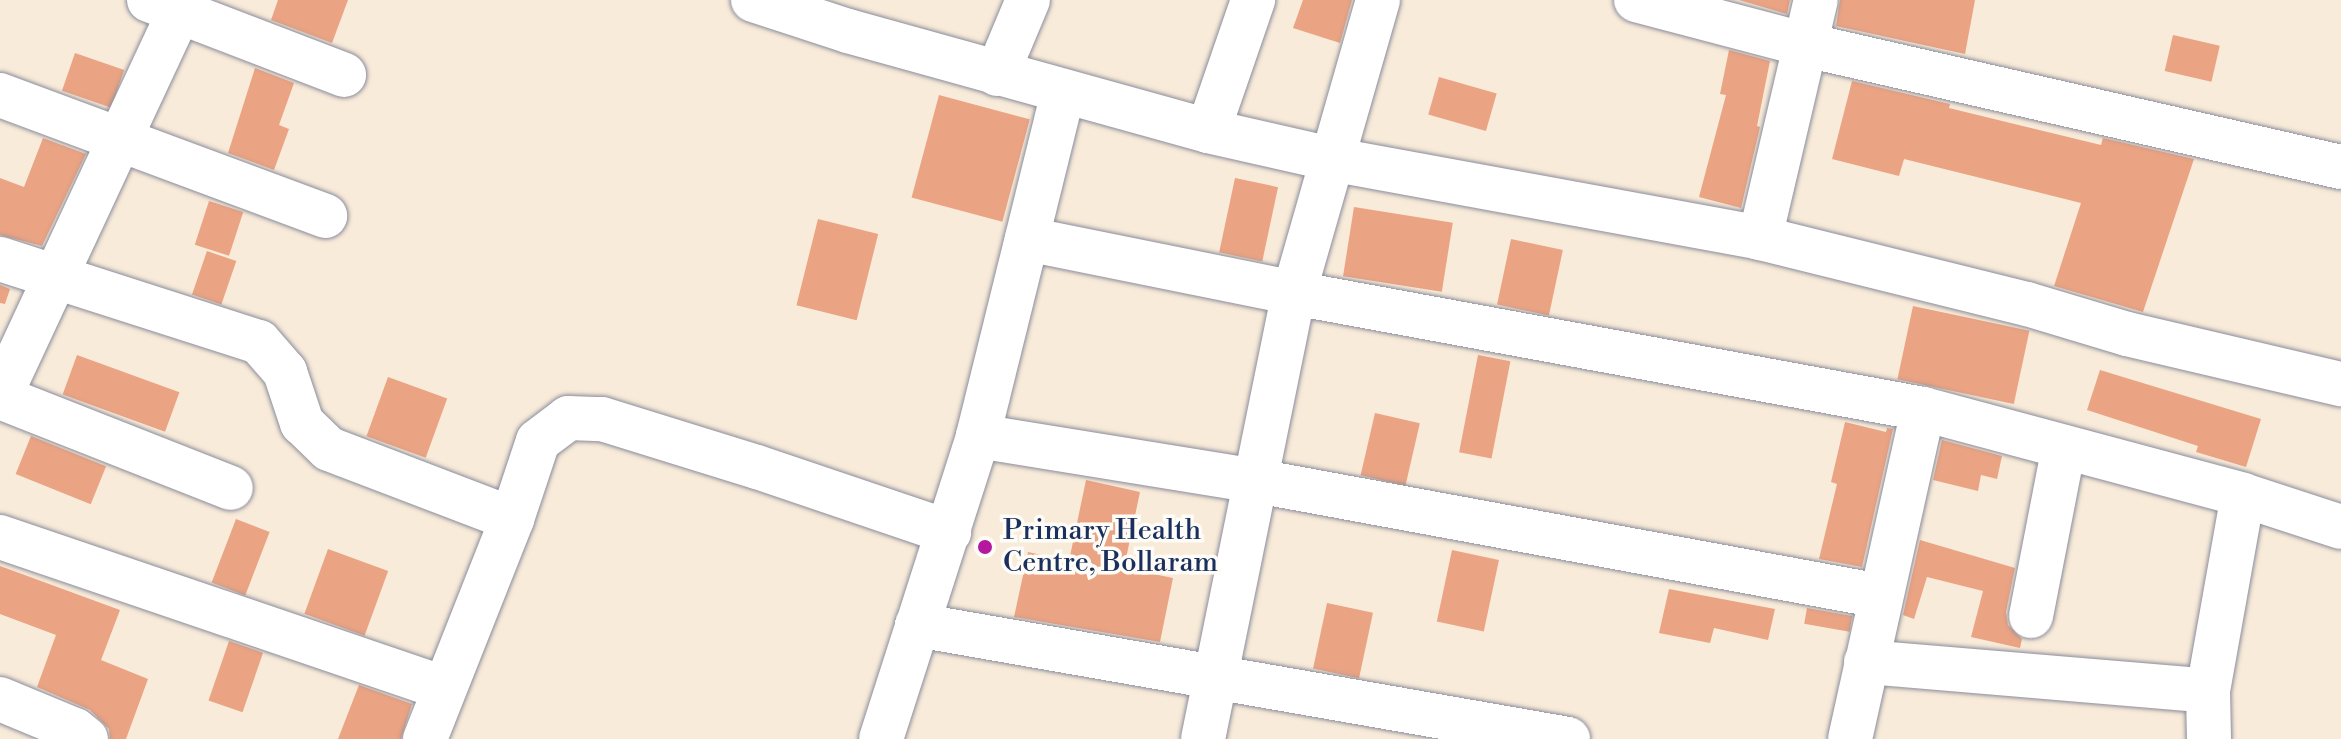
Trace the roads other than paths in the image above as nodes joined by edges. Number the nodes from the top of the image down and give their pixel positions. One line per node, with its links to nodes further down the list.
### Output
1 (753, 0): 8 (street)
2 (1028, 0): 10 (street)
3 (1253, 0): 14 (street)
4 (1378, 0): 16 (street)
5 (1636, 0): 9 (street)
6 (1816, 0): 9 (street)
7 (171, 4): 11 (street); 15 (street)
8 (855, 16): 10 (street)
9 (1806, 45): 17 (street); 19 (street)
10 (997, 74): 12 (street)
11 (344, 75)
12 (1063, 92): 14 (street); 20 (street)
13 (0, 95): 15 (street)
14 (1208, 131): 16 (street)
15 (119, 140): 18 (street); 22 (street)
16 (1331, 159): 19 (street); 23 (street)
17 (2341, 167)
18 (325, 216)
19 (1760, 238): 24 (street)
20 (1027, 239): 23 (street); 27 (street)
21 (0, 259): 22 (street)
22 (55, 278): 25 (street); 32 (street)
23 (1294, 293): 26 (street); 29 (street)
24 (2341, 384)
25 (0, 396): 30 (street)
26 (1923, 409): 28 (street); 36 (street)
27 (978, 436): 29 (street); 34 (street)
28 (2064, 447): 31 (street); 37 (street)
29 (1257, 481): 36 (street); 40 (street)
30 (231, 488)
31 (2243, 495): 33 (street); 42 (street)
32 (512, 519): 34 (street); 41 (street)
33 (2341, 527)
34 (949, 532): 38 (street)
35 (0, 537): 41 (street)
36 (1880, 596): 39 (street)
37 (2031, 616)
38 (917, 625): 40 (street); 46 (street)
39 (1866, 662): 42 (street); 49 (street)
40 (1217, 680): 47 (street); 48 (street)
41 (444, 688): 45 (street)
42 (2208, 691): 50 (street)
43 (0, 699): 44 (street)
44 (86, 739)
45 (425, 739)
46 (881, 739)
47 (1203, 739)
48 (1568, 739)
49 (1850, 739)
50 (2209, 739)

